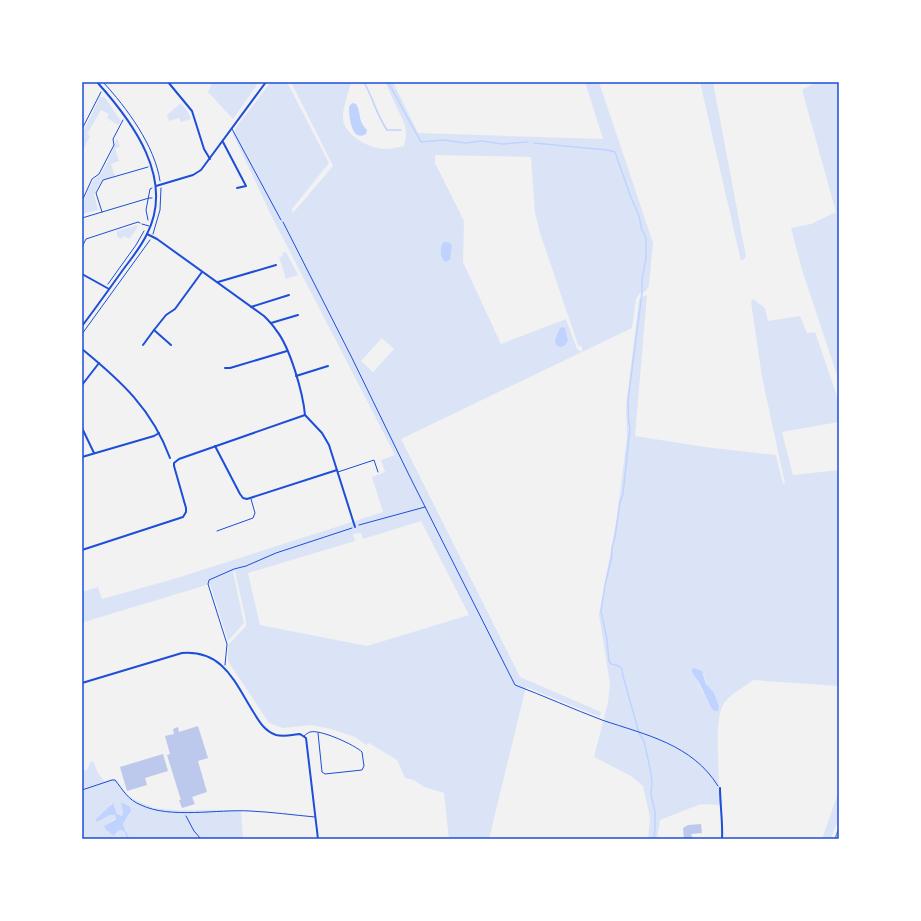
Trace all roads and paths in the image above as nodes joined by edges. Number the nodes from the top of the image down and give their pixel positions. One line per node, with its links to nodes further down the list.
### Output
1 (97, 82): 4 (street)
2 (168, 82): 9 (street)
3 (266, 82): 6 (street)
4 (103, 88): 5 (street); 7 (path)
5 (125, 117): 10 (street); 16 (path)
6 (232, 128): 8 (street); 19 (lane)
7 (82, 129)
8 (223, 142): 9 (street); 12 (street)
9 (210, 159): 11 (street)
10 (152, 166): 11 (street); 17 (path)
11 (156, 186): 15 (street)
12 (237, 188)
13 (150, 189): 14 (path)
14 (149, 198): 15 (path); 17 (path); 21 (path)
15 (156, 198): 22 (street)
16 (82, 201)
17 (102, 212): 18 (path)
18 (82, 218)
19 (281, 220): 56 (path)
20 (142, 224): 21 (lane); 24 (path)
21 (147, 225): 22 (lane); 29 (path)
22 (150, 227): 23 (street)
23 (147, 234): 26 (street); 30 (street)
24 (82, 247)
25 (276, 265): 28 (street)
26 (202, 272): 28 (street); 36 (street)
27 (82, 274): 29 (street)
28 (218, 282): 32 (street)
29 (106, 287): 30 (street)
30 (109, 289): 35 (street)
31 (289, 295): 32 (street)
32 (251, 307): 34 (street)
33 (298, 315): 34 (street)
34 (270, 323): 40 (street)
35 (82, 326)
36 (154, 330): 37 (street); 38 (street)
37 (143, 345)
38 (171, 345)
39 (82, 349): 41 (street)
40 (287, 350): 43 (street); 44 (street)
41 (99, 363): 45 (street); 48 (street)
42 (328, 366): 44 (street)
43 (225, 368)
44 (296, 376): 46 (street)
45 (82, 385)
46 (305, 415): 49 (street); 53 (street)
47 (82, 428): 50 (street)
48 (159, 433): 50 (street); 52 (street)
49 (215, 446): 55 (street); 59 (street)
50 (94, 454): 51 (street)
51 (82, 457)
52 (170, 458)
53 (337, 471): 54 (lane); 55 (street); 57 (street)
54 (378, 472)
55 (250, 498): 58 (lane)
56 (425, 506): 57 (path); 64 (path)
57 (355, 527): 60 (path)
58 (217, 531)
59 (82, 550)
60 (225, 667): 61 (street); 63 (street)
61 (82, 683)
62 (318, 733): 62 (lane); 63 (lane)
63 (304, 736): 67 (street)
64 (720, 788): 70 (street)
65 (82, 790): 66 (lane)
66 (184, 812): 67 (lane); 68 (path)
67 (315, 817): 69 (street)
68 (201, 839)
69 (318, 839)
70 (722, 839)

